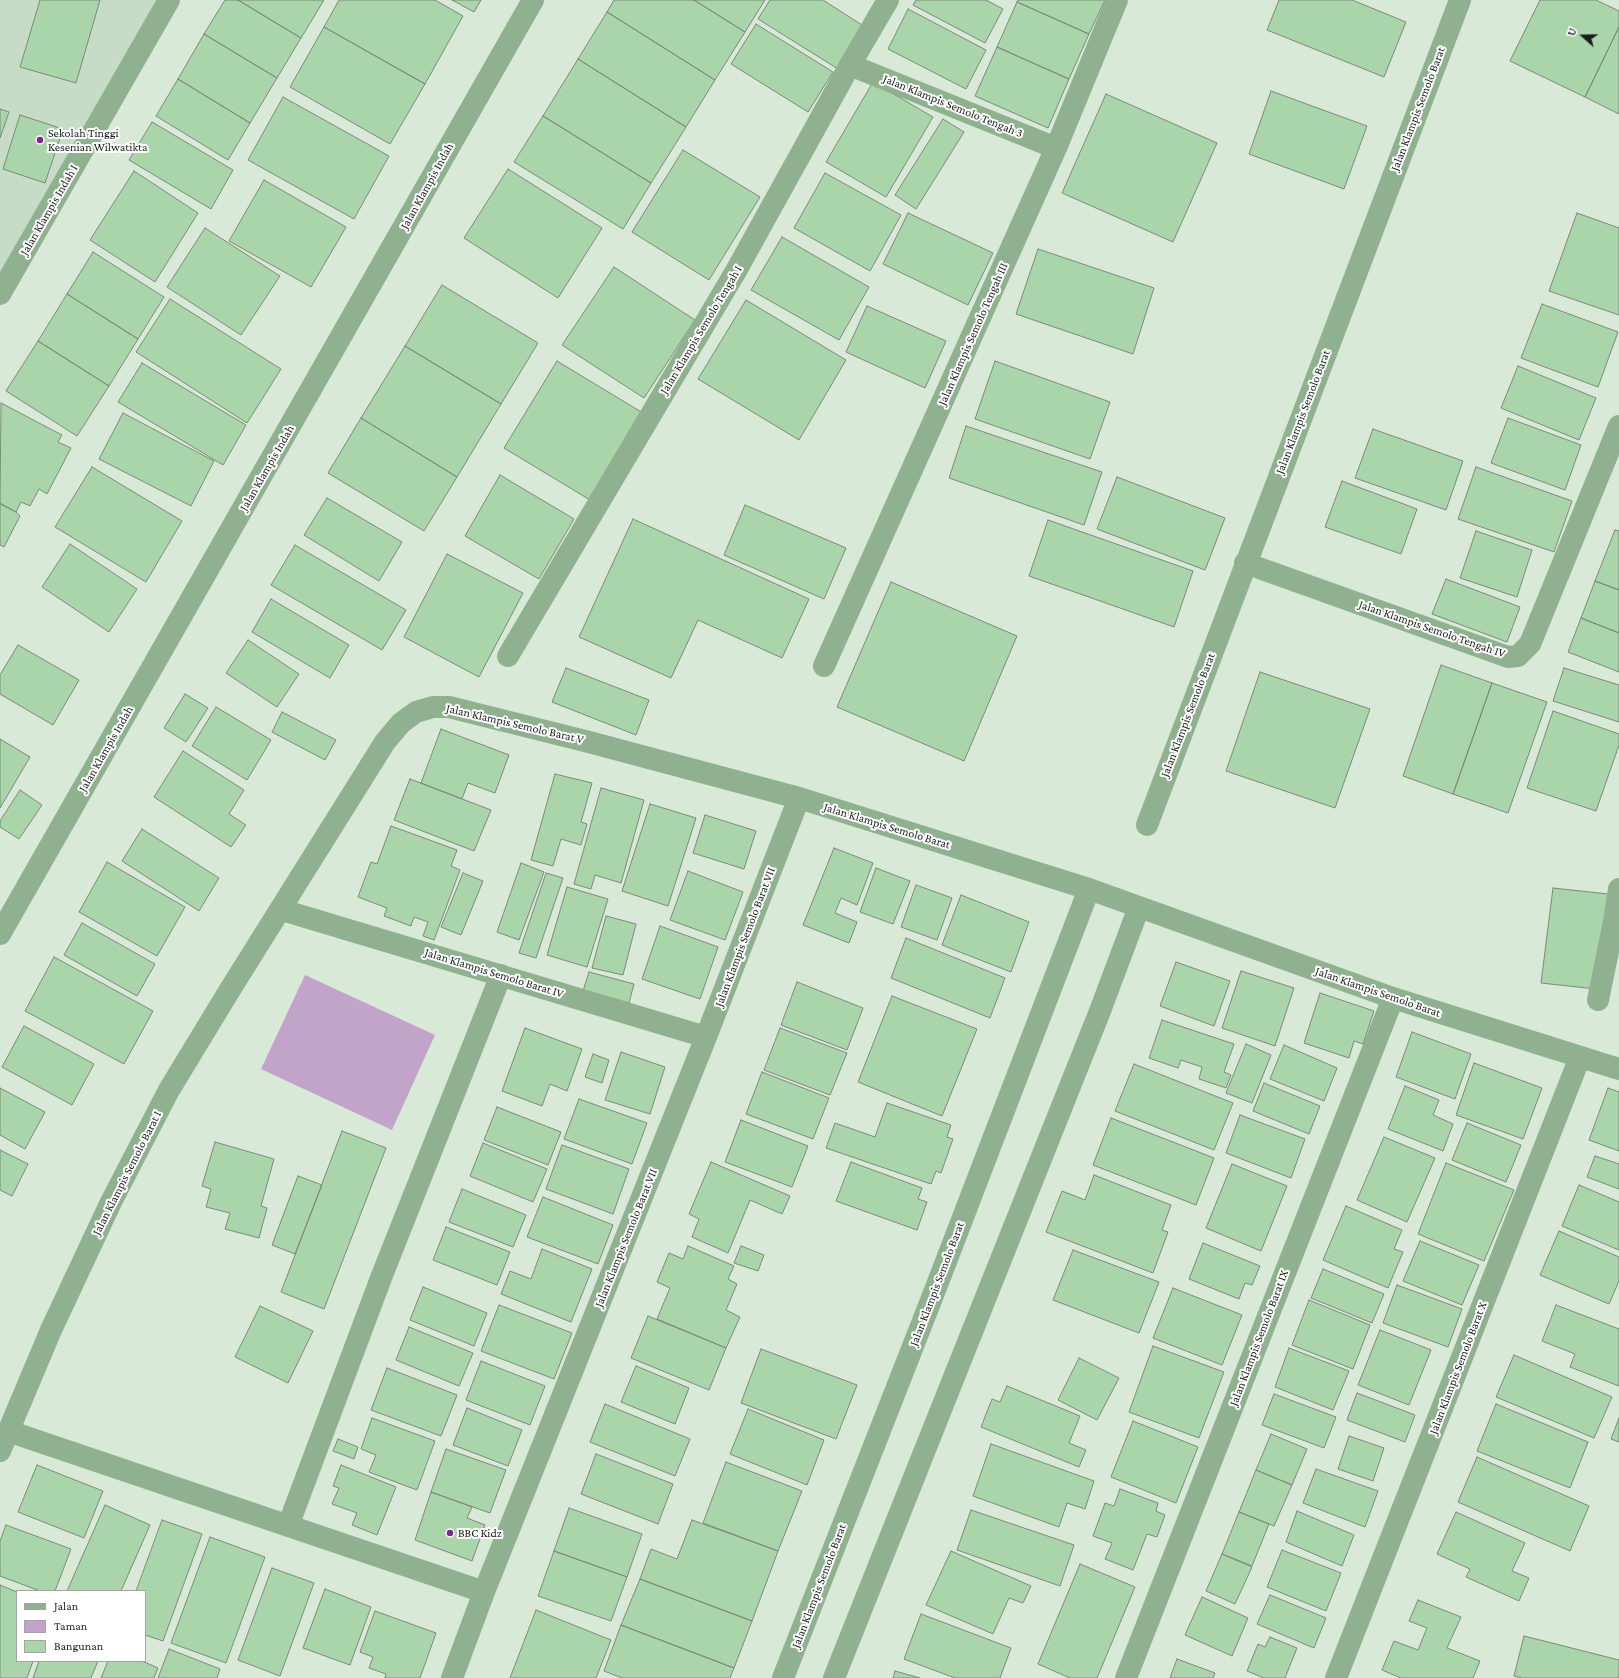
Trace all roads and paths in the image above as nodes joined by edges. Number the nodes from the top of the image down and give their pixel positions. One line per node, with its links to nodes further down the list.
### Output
1 (169, 0): 8 (street, Jalan Klampis Indah I)
2 (533, 0): 19 (street, Jalan Klampis Indah)
3 (888, 0): 6 (street, Jalan Klampis Semolo Tengah I)
4 (1117, 0): 7 (street, Jalan Klampis Semolo Tengah III)
5 (1460, 0): 10 (street, Jalan Klampis Semolo Barat)
6 (850, 65): 7 (street, Jalan Klampis Semolo Tengah 3); 11 (street, Jalan Klampis Semolo Tengah I)
7 (1056, 148): 12 (street, Jalan Klampis Semolo Tengah III)
8 (0, 294)
9 (1619, 426): 10 (street, Jalan Klampis Semolo Tengah IV)
10 (1245, 563): 14 (street, Jalan Klampis Semolo Barat)
11 (508, 656)
12 (824, 666)
13 (799, 798): 15 (street, Jalan Klampis Semolo Barat); 18 (street, Jalan Klampis Semolo Barat V); 23 (street, Jalan Klampis Semolo Barat VII)
14 (1147, 825)
15 (1089, 889): 17 (street, Jalan Klampis Semolo Barat); 31 (street, Jalan Klampis Semolo Barat)
16 (1619, 889): 22 (street)
17 (1139, 907): 21 (street, Jalan Klampis Semolo Barat); 32 (street)
18 (282, 910): 20 (street, Jalan Klampis Semolo Barat IV); 26 (street, Jalan Klampis Semolo Barat I)
19 (0, 934)
20 (501, 975): 23 (street, Jalan Klampis Semolo Barat IV); 28 (street)
21 (1393, 998): 24 (street, Jalan Klampis Semolo Barat); 33 (street, Jalan Klampis Semolo Barat IX)
22 (1598, 1000)
23 (706, 1037): 29 (street, Jalan Klampis Semolo Barat VII)
24 (1580, 1057): 25 (street, Jalan Klampis Semolo Barat); 34 (street, Jalan Klampis Semolo Barat X)
25 (1619, 1069)
26 (8, 1431): 27 (street, Jalan Klampis Semolo Barat I); 28 (street)
27 (0, 1451)
28 (288, 1526): 29 (street)
29 (484, 1592): 30 (street, Jalan Klampis Semolo Barat VII)
30 (452, 1678)
31 (783, 1678)
32 (834, 1678)
33 (1126, 1678)
34 (1336, 1678)

